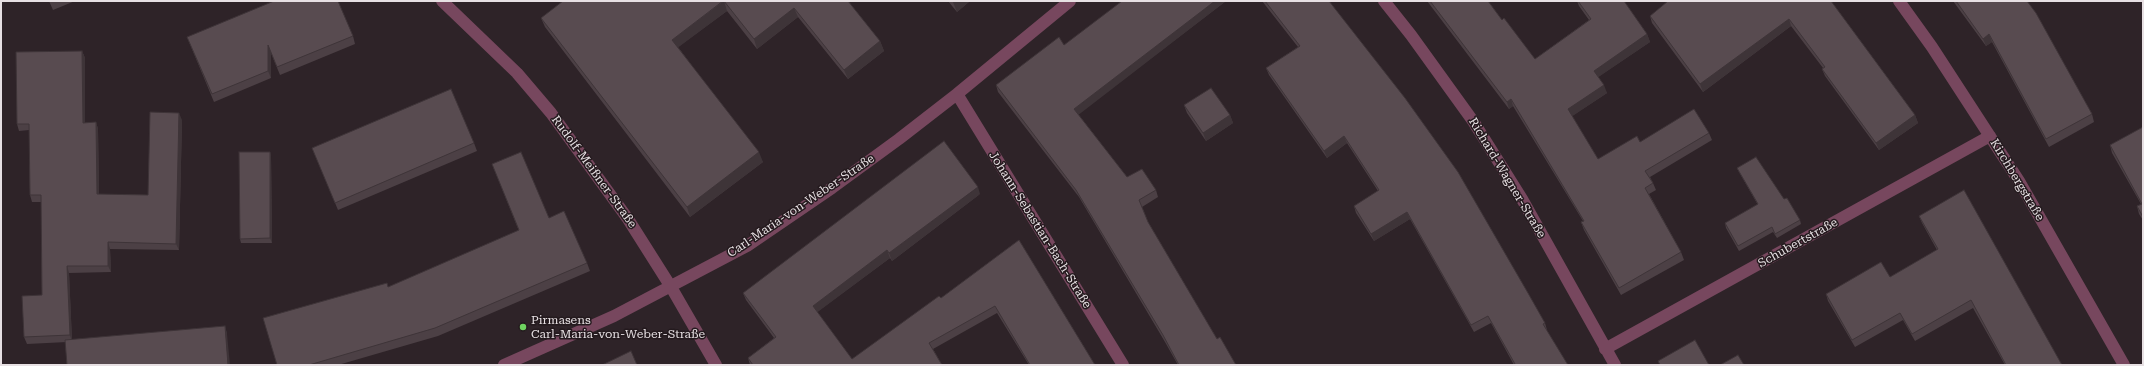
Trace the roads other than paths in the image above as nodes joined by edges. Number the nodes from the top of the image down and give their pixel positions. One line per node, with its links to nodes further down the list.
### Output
1 (442, 1): 7 (street, Rudolf-Meißner-Straße)
2 (1070, 1): 5 (street, Carl-Maria-von-Weber-Straße)
3 (1384, 1): 8 (street, Richard-Wagner-Straße)
4 (1898, 1): 6 (street, Kirchbergstraße)
5 (957, 94): 7 (street, Carl-Maria-von-Weber-Straße); 11 (street, Johann-Sebastian-Bach-Straße)
6 (1990, 136): 8 (street, Schubertstraße); 13 (street, Kirchbergstraße)
7 (671, 287): 9 (street, Carl-Maria-von-Weber-Straße); 10 (street, Rudolf-Meißner-Straße)
8 (1605, 349): 12 (street, Richard-Wagner-Straße)
9 (504, 365)
10 (716, 365)
11 (1123, 365)
12 (1615, 365)
13 (2124, 365)

